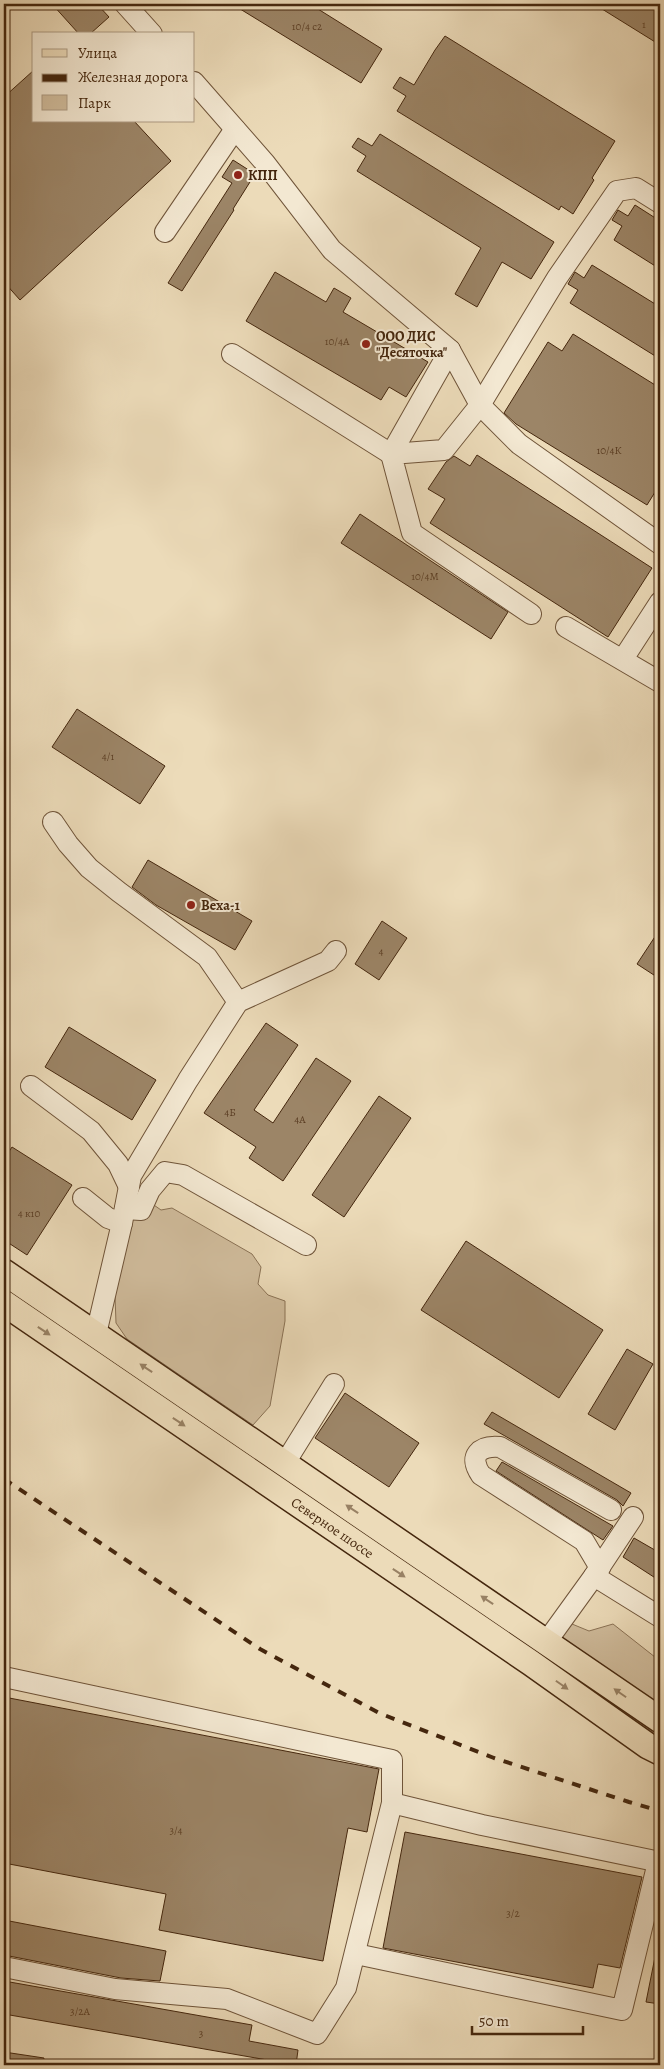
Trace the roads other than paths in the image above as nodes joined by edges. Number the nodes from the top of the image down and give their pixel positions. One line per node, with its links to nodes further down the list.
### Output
1 (125, 4): 2 (street)
2 (150, 32)
3 (195, 83): 4 (street)
4 (231, 124): 6 (street); 7 (street)
5 (660, 203): 9 (street)
6 (165, 232)
7 (450, 350): 9 (street); 10 (street)
8 (232, 354): 10 (street)
9 (480, 405): 10 (street); 11 (street)
10 (391, 454): 13 (street)
11 (660, 544)
12 (660, 602): 15 (street)
13 (530, 614)
14 (566, 627): 15 (street)
15 (623, 659): 16 (street)
16 (660, 682)
17 (53, 822): 19 (street)
18 (336, 951): 19 (street)
19 (238, 1002): 21 (street)
20 (31, 1086): 21 (street)
21 (129, 1187): 23 (street)
22 (83, 1198): 23 (street)
23 (123, 1216): 24 (street); 27 (street)
24 (306, 1245)
25 (4, 1272): 27 (main road, Северное шоссе)
26 (4, 1303): 28 (main road, Северное шоссе, one-way to 28)
27 (96, 1334): 28 (main road); 30 (main road, Северное шоссе, one-way to 27)
28 (81, 1355): 36 (main road, Северное шоссе, one-way to 36)
29 (334, 1384): 30 (street)
30 (285, 1463): 35 (main road, Северное шоссе, one-way to 30)
31 (611, 1510): 33 (street)
32 (633, 1517): 33 (street)
33 (597, 1572): 34 (street); 35 (street)
34 (660, 1617)
35 (546, 1641): 36 (main road); 38 (main road, Северное шоссе, one-way to 35)
36 (532, 1663): 39 (main road, Северное шоссе, one-way to 39)
37 (4, 1677): 40 (street)
38 (660, 1720)
39 (660, 1752)
40 (392, 1803): 41 (street); 42 (street)
41 (659, 1862): 42 (street)
42 (356, 1954): 43 (street)
43 (4, 1967)

